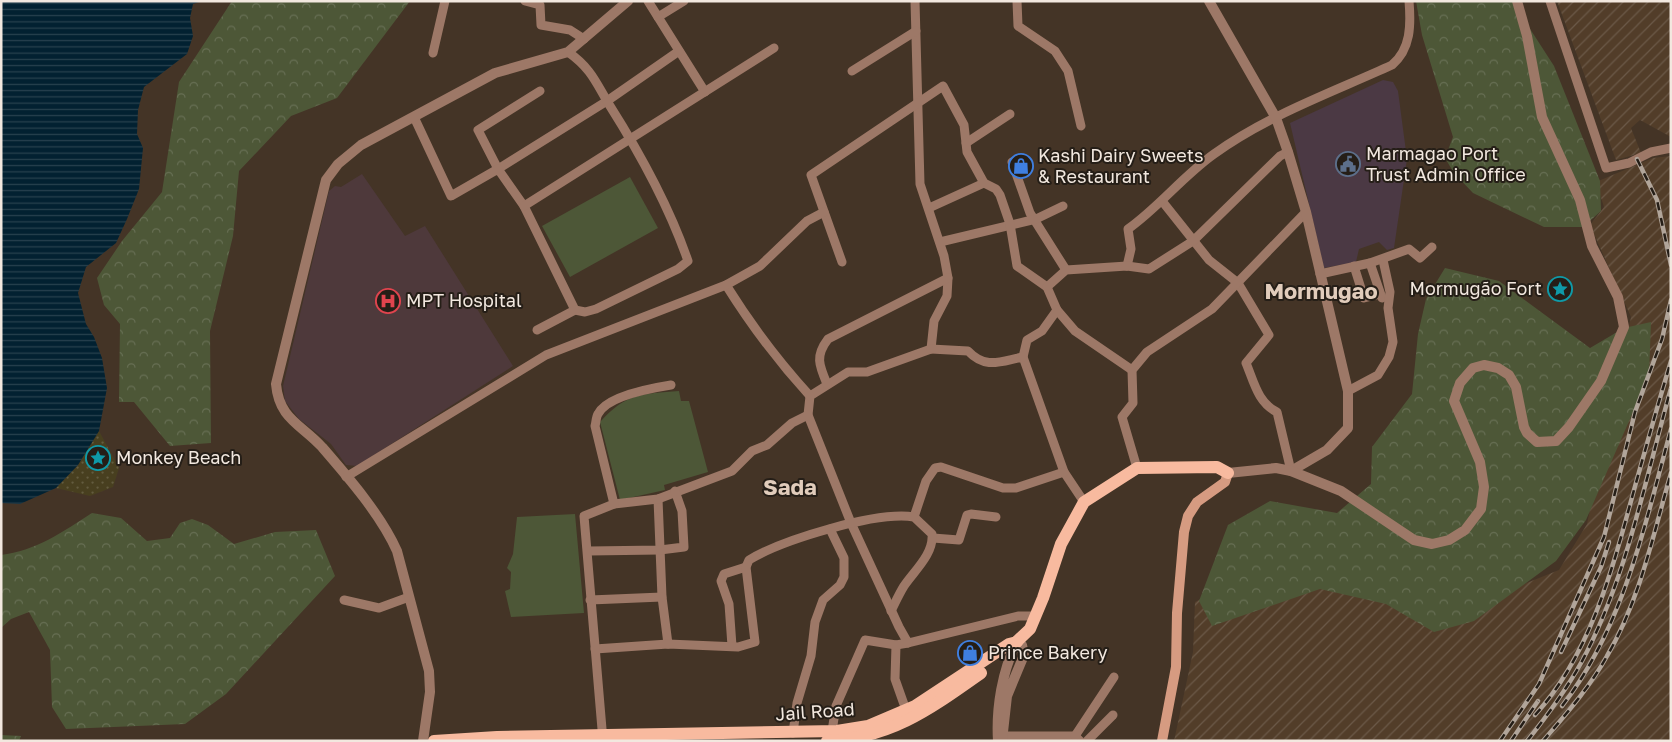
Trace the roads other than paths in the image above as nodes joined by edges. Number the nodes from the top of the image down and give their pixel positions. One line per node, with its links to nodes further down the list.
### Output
1 (446, 1): 18 (street)
2 (525, 1): 14 (street)
3 (628, 1): 14 (street)
4 (648, 1): 12 (street)
5 (684, 1): 12 (street)
6 (915, 1): 13 (street)
7 (1018, 1): 27 (street)
8 (1209, 1): 26 (street)
9 (1410, 1): 26 (street)
10 (1516, 1): 71 (street)
11 (1550, 1): 30 (street)
12 (658, 17): 16 (street)
13 (916, 31): 19 (street); 23 (street)
14 (584, 39): 17 (street)
15 (774, 48): 21 (street)
16 (679, 51): 21 (street); 22 (street)
17 (568, 52): 22 (street); 25 (street)
18 (433, 53)
19 (852, 71)
20 (540, 90): 33 (street)
21 (705, 92): 28 (street)
22 (607, 101): 28 (street); 33 (street)
23 (918, 105): 29 (street); 38 (street); 39 (street)
24 (1010, 114): 29 (street)
25 (414, 117): 33 (street); 74 (street)
26 (1276, 118): 31 (street); 35 (street)
27 (1080, 126)
28 (632, 140): 36 (street); 59 (street)
29 (966, 143): 34 (street)
30 (1671, 148)
31 (1288, 152): 40 (street); 43 (street)
32 (1012, 162): 41 (street)
33 (498, 169): 36 (street)
34 (984, 183): 38 (street); 42 (street)
35 (1162, 201): 43 (street); 49 (street)
36 (524, 206): 59 (street)
37 (1063, 206): 41 (street)
38 (929, 208): 44 (street)
39 (824, 212): 47 (street); 55 (street)
40 (1306, 212): 52 (street); 54 (street)
41 (1036, 219): 42 (street); 51 (street)
42 (1010, 224): 44 (street); 56 (street)
43 (1193, 241): 49 (street); 54 (street)
44 (940, 242): 53 (street)
45 (1432, 247): 46 (street)
46 (1383, 260): 48 (street); 58 (street)
47 (842, 262)
48 (1370, 263): 50 (street); 57 (street)
49 (1127, 266): 51 (street)
50 (1354, 266): 52 (street); 57 (street)
51 (1066, 270): 56 (street)
52 (1320, 274): 67 (street)
53 (948, 278): 62 (street); 65 (street)
54 (1238, 283): 64 (street); 71 (street)
55 (726, 285): 68 (street); 74 (street)
56 (1046, 286): 60 (street)
57 (1380, 294): 58 (street)
58 (1388, 308): 67 (street)
59 (575, 310): 61 (street)
60 (1057, 310): 63 (street); 64 (street)
61 (537, 330)
62 (931, 349): 63 (street); 65 (street)
63 (1024, 357): 72 (street)
64 (1132, 370): 70 (street)
65 (827, 384): 68 (street)
66 (671, 385): 78 (street)
67 (1348, 391): 71 (street)
68 (810, 396): 69 (street)
69 (808, 415): 75 (street); 81 (street)
70 (1137, 468): 73 (main road); 77 (main road)
71 (1291, 471): 73 (street)
72 (1064, 472): 77 (street); 79 (street)
73 (1228, 473): 110 (main road)
74 (346, 477): 87 (street)
75 (675, 491): 76 (street); 84 (street)
76 (658, 499): 78 (street); 84 (street)
77 (1084, 502): 92 (main road)
78 (614, 504): 85 (street)
79 (914, 517): 81 (street); 83 (street)
80 (996, 517): 83 (street)
81 (851, 523): 82 (street); 91 (street)
82 (830, 529): 86 (street); 102 (street)
83 (933, 538): 91 (street)
84 (660, 550): 85 (street); 88 (street)
85 (589, 551): 90 (street)
86 (746, 567): 96 (street); 96 (street)
87 (409, 597): 89 (street); 107 (street)
88 (662, 597): 90 (street); 95 (street)
89 (344, 600)
90 (590, 600): 98 (street)
91 (892, 611): 94 (street)
92 (1036, 616): 93 (main road); 94 (street)
93 (1017, 642): 100 (main road, Jail Road); 103 (main road, Jail Road); 106 (street)
94 (908, 643): 97 (street)
95 (668, 644): 96 (street); 98 (street)
96 (732, 646)
97 (896, 646): 100 (street); 103 (street)
98 (595, 649): 104 (street)
99 (1114, 677): 105 (street)
100 (906, 710): 103 (main road, Jail Road)
101 (1113, 715): 109 (street)
102 (793, 733): 103 (main road, Jail Road); 104 (main road, Jail Road)
103 (830, 736)
104 (603, 738): 108 (main road, Jail Road)
105 (1078, 738): 106 (street)
106 (1000, 739)
107 (423, 741)
108 (434, 741)
109 (1087, 741)
110 (1162, 741)

